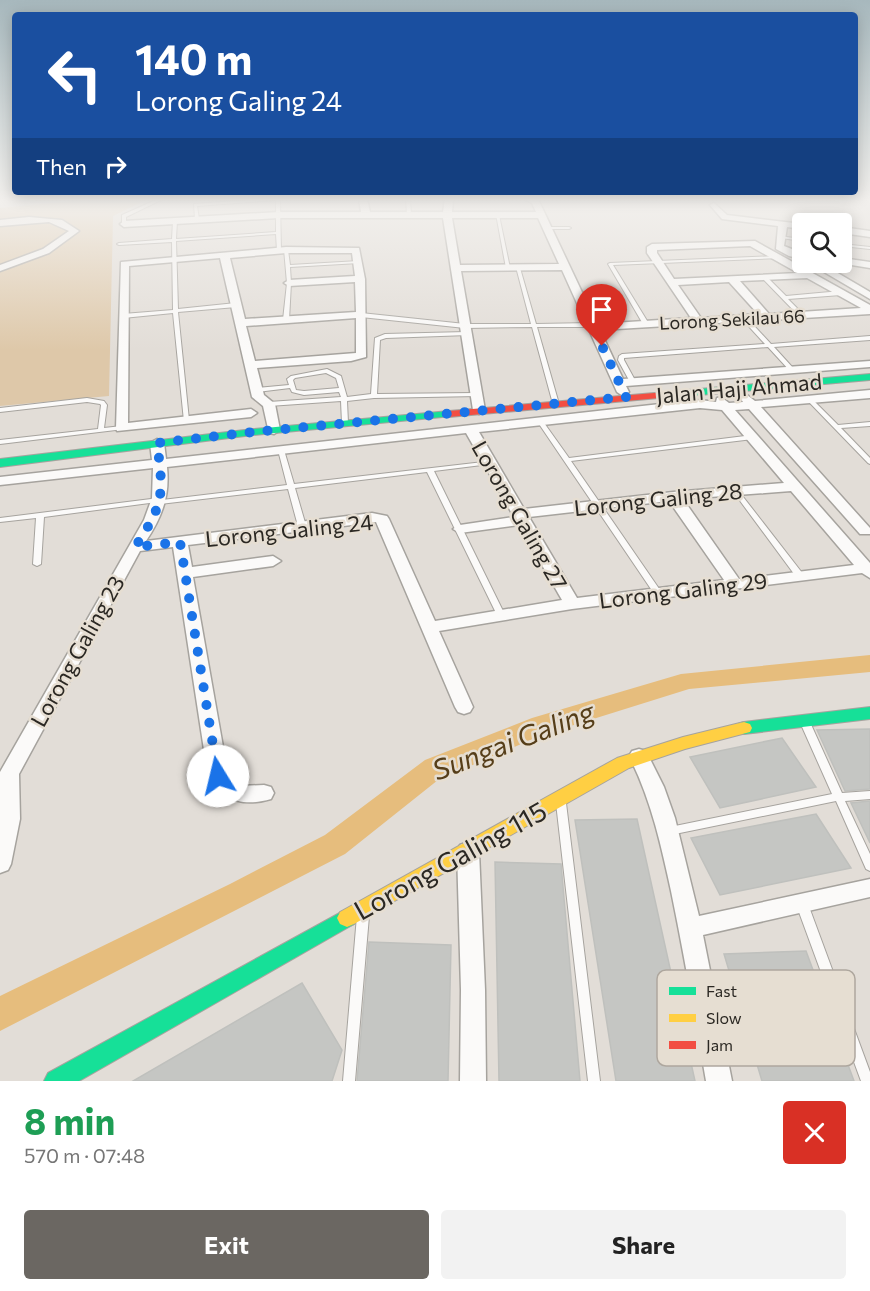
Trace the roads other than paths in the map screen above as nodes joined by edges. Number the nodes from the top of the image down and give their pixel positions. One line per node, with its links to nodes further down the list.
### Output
1 (48, 249): 18 (street)
2 (173, 249): 11 (lane)
3 (453, 249): 19 (street)
4 (507, 249): 20 (lane)
5 (557, 249): 17 (street)
6 (651, 249): 14 (street)
7 (762, 249): 10 (street)
8 (282, 250): 9 (street); 12 (street); 16 (lane)
9 (224, 254): 11 (street); 33 (street)
10 (777, 257): 14 (lane); 22 (street)
11 (173, 258): 35 (lane); 38 (street)
12 (359, 262): 16 (lane); 24 (street)
13 (852, 262): 15 (street)
14 (659, 263): 27 (street); 45 (lane)
15 (870, 265)
16 (289, 266): 28 (lane)
17 (565, 267): 20 (street); 47 (street)
18 (0, 268)
19 (456, 268): 20 (street); 48 (street)
20 (513, 268): 46 (lane)
21 (829, 273): 26 (street)
22 (809, 275): 23 (street); 30 (street)
23 (765, 278): 25 (street); 32 (lane)
24 (360, 279): 28 (street); 36 (street)
25 (733, 280): 27 (street); 39 (street)
26 (841, 280): 29 (street); 31 (street)
27 (672, 282): 43 (street)
28 (289, 283): 41 (lane)
29 (870, 283)
30 (842, 293): 32 (lane); 34 (street)
31 (870, 296)
32 (785, 298): 37 (lane)
33 (236, 305): 35 (lane); 44 (street)
34 (870, 310): 37 (street, Lorong Sekilau 66)
35 (176, 311): 38 (lane); 75 (lane)
36 (361, 315): 41 (street); 42 (lane); 53 (street)
37 (801, 315): 39 (street, Lorong Sekilau 66)
38 (123, 316): 80 (street)
39 (766, 317): 40 (street, Lorong Sekilau 66)
40 (744, 318): 43 (street, Lorong Sekilau 66); 51 (lane)
41 (286, 320): 44 (street)
42 (416, 321): 48 (lane); 49 (lane)
43 (699, 321): 45 (street, Lorong Sekilau 66)
44 (240, 322): 53 (street)
45 (646, 324): 47 (street, Lorong Sekilau 66)
46 (534, 325): 47 (lane); 48 (lane); 69 (lane)
47 (593, 326): 57 (street)
48 (466, 330): 49 (lane); 63 (street)
49 (417, 335): 64 (lane)
50 (870, 338): 51 (lane)
51 (768, 344): 54 (lane); 56 (lane)
52 (870, 364): 54 (street)
53 (251, 365): 65 (street)
54 (792, 370): 56 (street)
55 (870, 377): 59 (street, Jalan Haji Ahmad)
56 (633, 382): 57 (street)
57 (619, 383): 66 (street)
58 (292, 386): 60 (lane); 60 (lane); 65 (lane)
59 (737, 388): 61 (street, Jalan Haji Ahmad); 70 (street)
60 (341, 390): 67 (lane)
61 (711, 390): 66 (street, Jalan Haji Ahmad); 71 (street)
62 (870, 394): 68 (street, Lorong Galing 27)
63 (476, 395): 64 (lane); 73 (street)
64 (374, 396): 67 (lane)
65 (261, 397): 67 (lane); 74 (street); 82 (street)
66 (626, 397): 69 (street, Jalan Haji Ahmad)
67 (344, 399): 77 (lane)
68 (809, 399): 70 (street, Lorong Galing 27); 79 (lane)
69 (556, 404): 73 (street, Jalan Haji Ahmad)
70 (751, 404): 71 (street, Lorong Galing 27); 107 (street)
71 (726, 406): 76 (street, Lorong Galing 27); 85 (street)
72 (0, 410): 81 (lane)
73 (479, 410): 77 (street, Jalan Haji Ahmad)
74 (251, 413): 75 (street); 84 (street)
75 (186, 420): 80 (street)
76 (540, 421): 83 (street, Lorong Galing 27); 89 (lane)
77 (345, 423): 82 (street, Jalan Haji Ahmad)
78 (870, 424): 79 (lane)
79 (836, 427): 91 (lane)
80 (122, 428): 81 (lane)
81 (101, 430): 86 (lane)
82 (274, 430): 84 (street, Jalan Haji Ahmad)
83 (471, 430): 88 (street); 90 (street, Lorong Galing 27)
84 (253, 432): 87 (street, Jalan Haji Ahmad)
85 (753, 437): 89 (lane); 97 (street)
86 (0, 442)
87 (157, 443): 92 (street, Jalan Haji Ahmad); 93 (street, Lorong Galing 23)
88 (281, 450): 93 (street); 96 (lane)
89 (566, 460): 101 (lane)
90 (490, 462): 94 (lane); 103 (street, Lorong Galing 27)
91 (870, 462)
92 (0, 463)
93 (160, 465): 95 (street); 100 (street, Lorong Galing 23)
94 (430, 470): 96 (lane); 106 (lane)
95 (0, 482)
96 (292, 485): 100 (lane); 105 (lane)
97 (795, 486): 98 (street, Lorong Galing 28); 108 (street)
98 (735, 490): 99 (street, Lorong Galing 28); 115 (lane)
99 (673, 496): 101 (street, Lorong Galing 28); 116 (street)
100 (160, 501): 102 (lane); 110 (street, Lorong Galing 23)
101 (596, 504): 103 (street, Lorong Galing 28); 117 (lane)
102 (40, 515): 104 (lane); 112 (lane)
103 (522, 517): 106 (street, Lorong Galing 28); 118 (street, Lorong Galing 27)
104 (0, 520)
105 (302, 526): 109 (street, Lorong Galing 24); 120 (street, Lorong Galing 24)
106 (460, 529): 119 (lane)
107 (868, 530): 108 (street)
108 (836, 532): 113 (street)
109 (180, 542): 110 (street, Lorong Galing 24); 114 (street)
110 (135, 547): 125 (street, Lorong Galing 23)
111 (273, 561): 114 (street)
112 (37, 564)
113 (868, 571): 115 (street, Lorong Galing 29)
114 (185, 573): 126 (street)
115 (800, 576): 116 (street, Lorong Galing 29)
116 (734, 583): 117 (street, Lorong Galing 29)
117 (658, 593): 118 (street, Lorong Galing 29)
118 (572, 604): 119 (street, Lorong Galing 29)
119 (501, 615): 120 (street, Lorong Galing 29)
120 (430, 627): 121 (street, Lorong Galing 24)
121 (464, 707)
122 (870, 713): 123 (street, Lorong Galing 115)
123 (803, 718): 124 (street, Lorong Galing 115); 128 (lane)
124 (639, 756): 129 (street, Lorong Galing 115); 130 (street)
125 (4, 782): 132 (street)
126 (264, 793)
127 (870, 795): 128 (lane)
128 (838, 797): 130 (lane); 133 (lane)
129 (561, 798): 131 (street, Lorong Galing 115); 145 (lane)
130 (669, 832): 137 (street)
131 (468, 851): 136 (street, Lorong Galing 115); 144 (street)
132 (0, 864)
133 (870, 866)
134 (870, 888): 135 (street)
135 (802, 904): 137 (street); 139 (lane)
136 (363, 909): 142 (street, Lorong Galing 115); 143 (lane)
137 (690, 928): 138 (street)
138 (698, 970)
139 (826, 970)
140 (855, 1048): 147 (lane)
141 (716, 1066): 146 (street)
142 (56, 1081)
143 (349, 1081)
144 (473, 1081)
145 (594, 1081)
146 (719, 1081)
147 (867, 1081)

